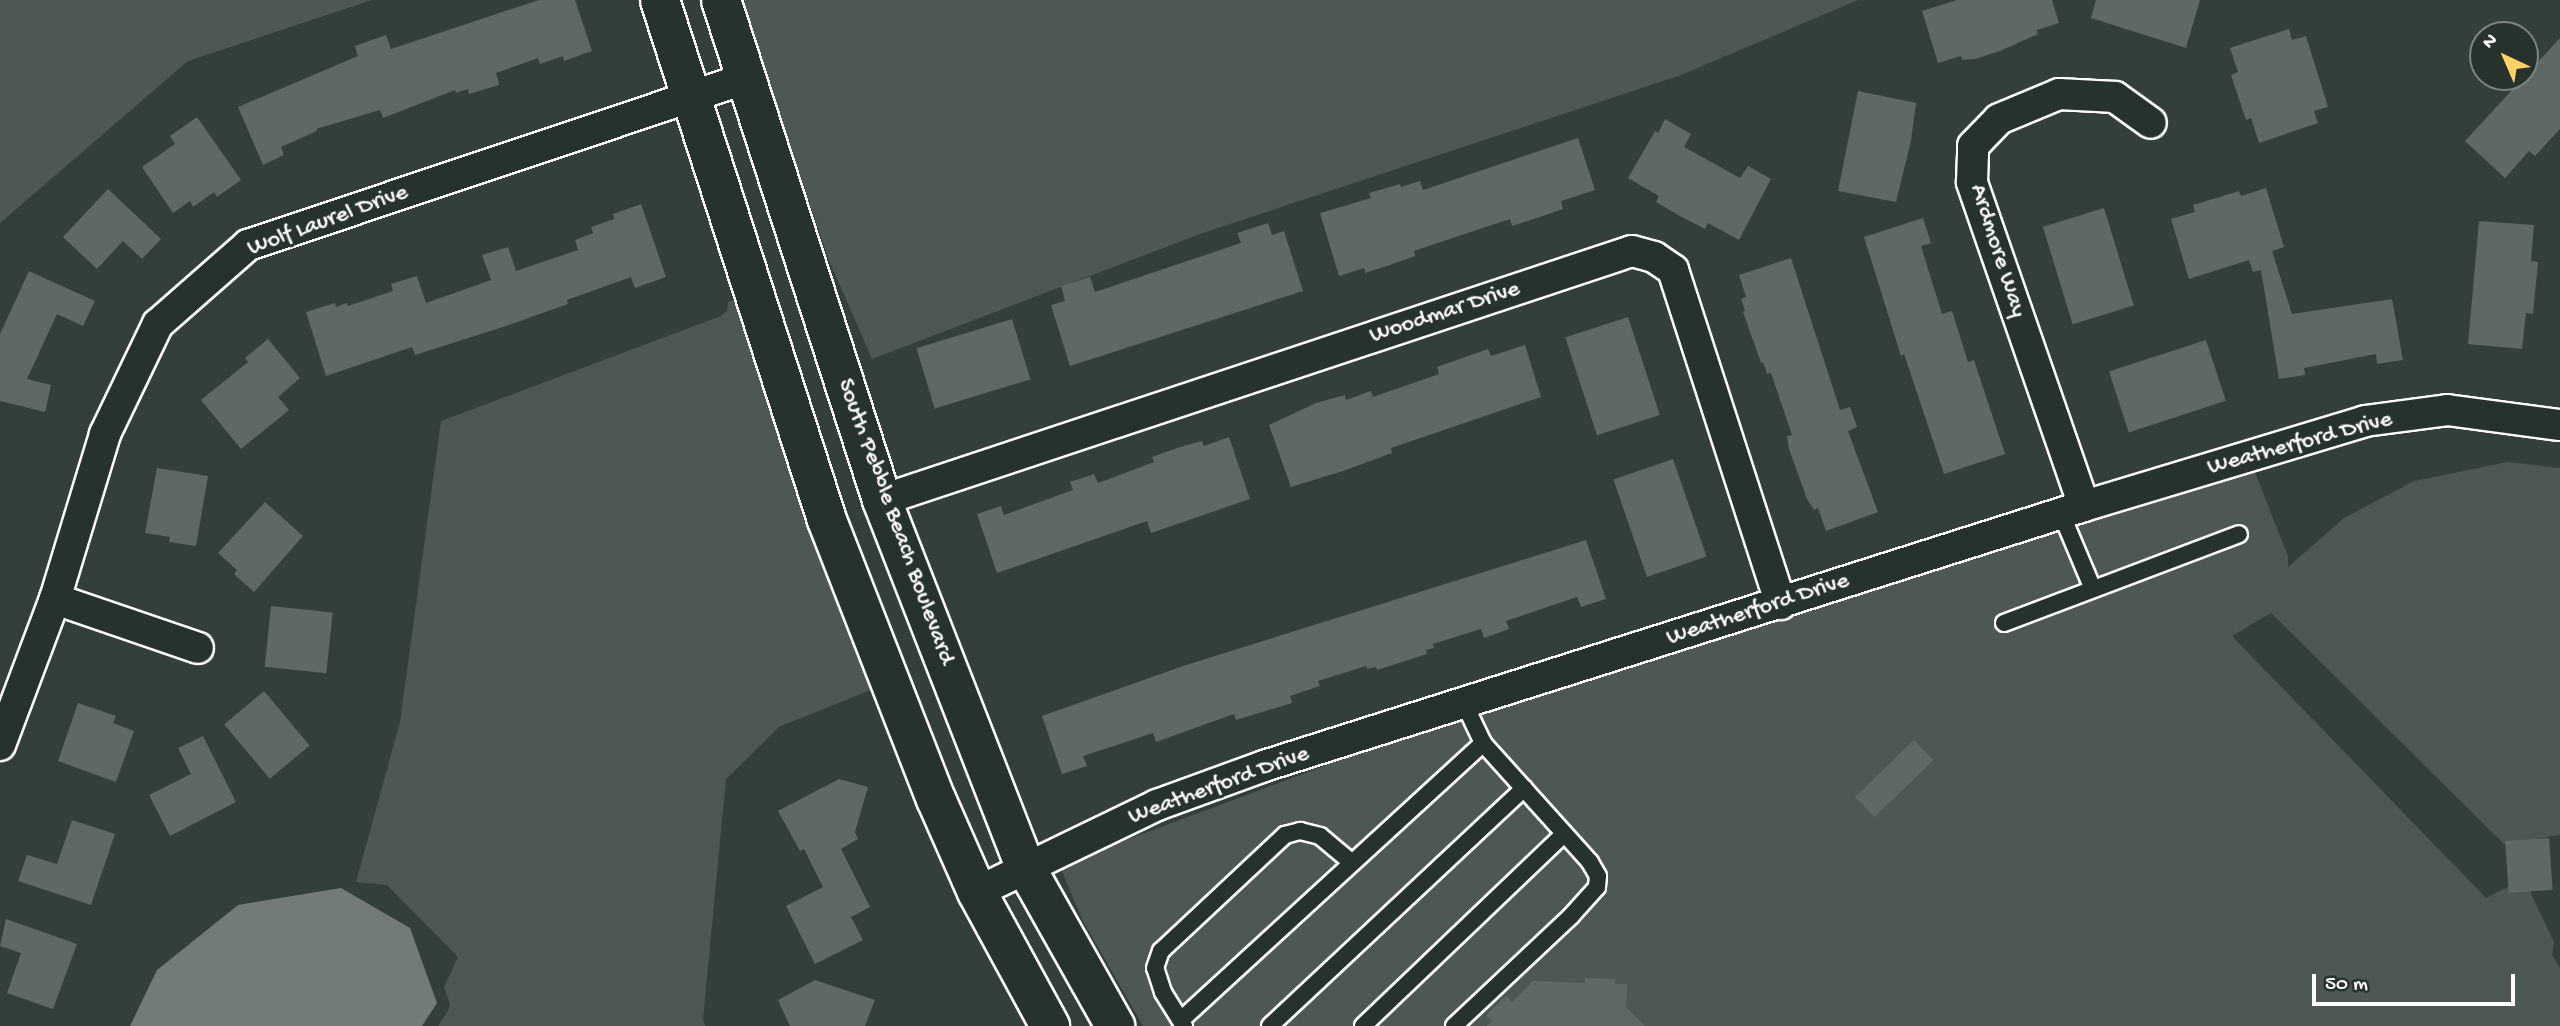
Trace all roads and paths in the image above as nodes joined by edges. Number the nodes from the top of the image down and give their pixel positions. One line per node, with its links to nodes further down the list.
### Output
1 (660, 0): 4 (street)
2 (721, 0): 3 (street, South Pebble Beach Boulevard)
3 (747, 78): 4 (street, Wolf Laurel Drive); 7 (street, South Pebble Beach Boulevard)
4 (693, 96): 11 (street, Wolf Laurel Drive); 22 (street)
5 (2151, 123): 8 (street, Ardmore Way)
6 (2560, 425): 8 (street, Weatherford Drive)
7 (882, 500): 12 (street, Woodmar Drive); 21 (street, South Pebble Beach Boulevard)
8 (2073, 510): 10 (lane); 12 (street, Weatherford Drive)
9 (2239, 534): 10 (lane)
10 (2093, 589): 13 (lane)
11 (55, 599): 14 (street); 17 (street, Wolf Laurel Drive)
12 (1781, 604): 15 (street, Weatherford Drive)
13 (2004, 623)
14 (198, 648)
15 (1464, 704): 16 (lane); 21 (street, Weatherford Drive)
16 (1483, 743): 18 (lane); 20 (lane)
17 (0, 745)
18 (1524, 788): 19 (lane); 26 (lane)
19 (1564, 834): 27 (lane); 28 (lane)
20 (1351, 862): 23 (lane); 23 (lane)
21 (1025, 866): 22 (street, Weatherford Drive); 25 (street, South Pebble Beach Boulevard)
22 (977, 892): 24 (street)
23 (1183, 1023)
24 (1050, 1026)
25 (1115, 1026)
26 (1270, 1026)
27 (1363, 1026)
28 (1454, 1026)

